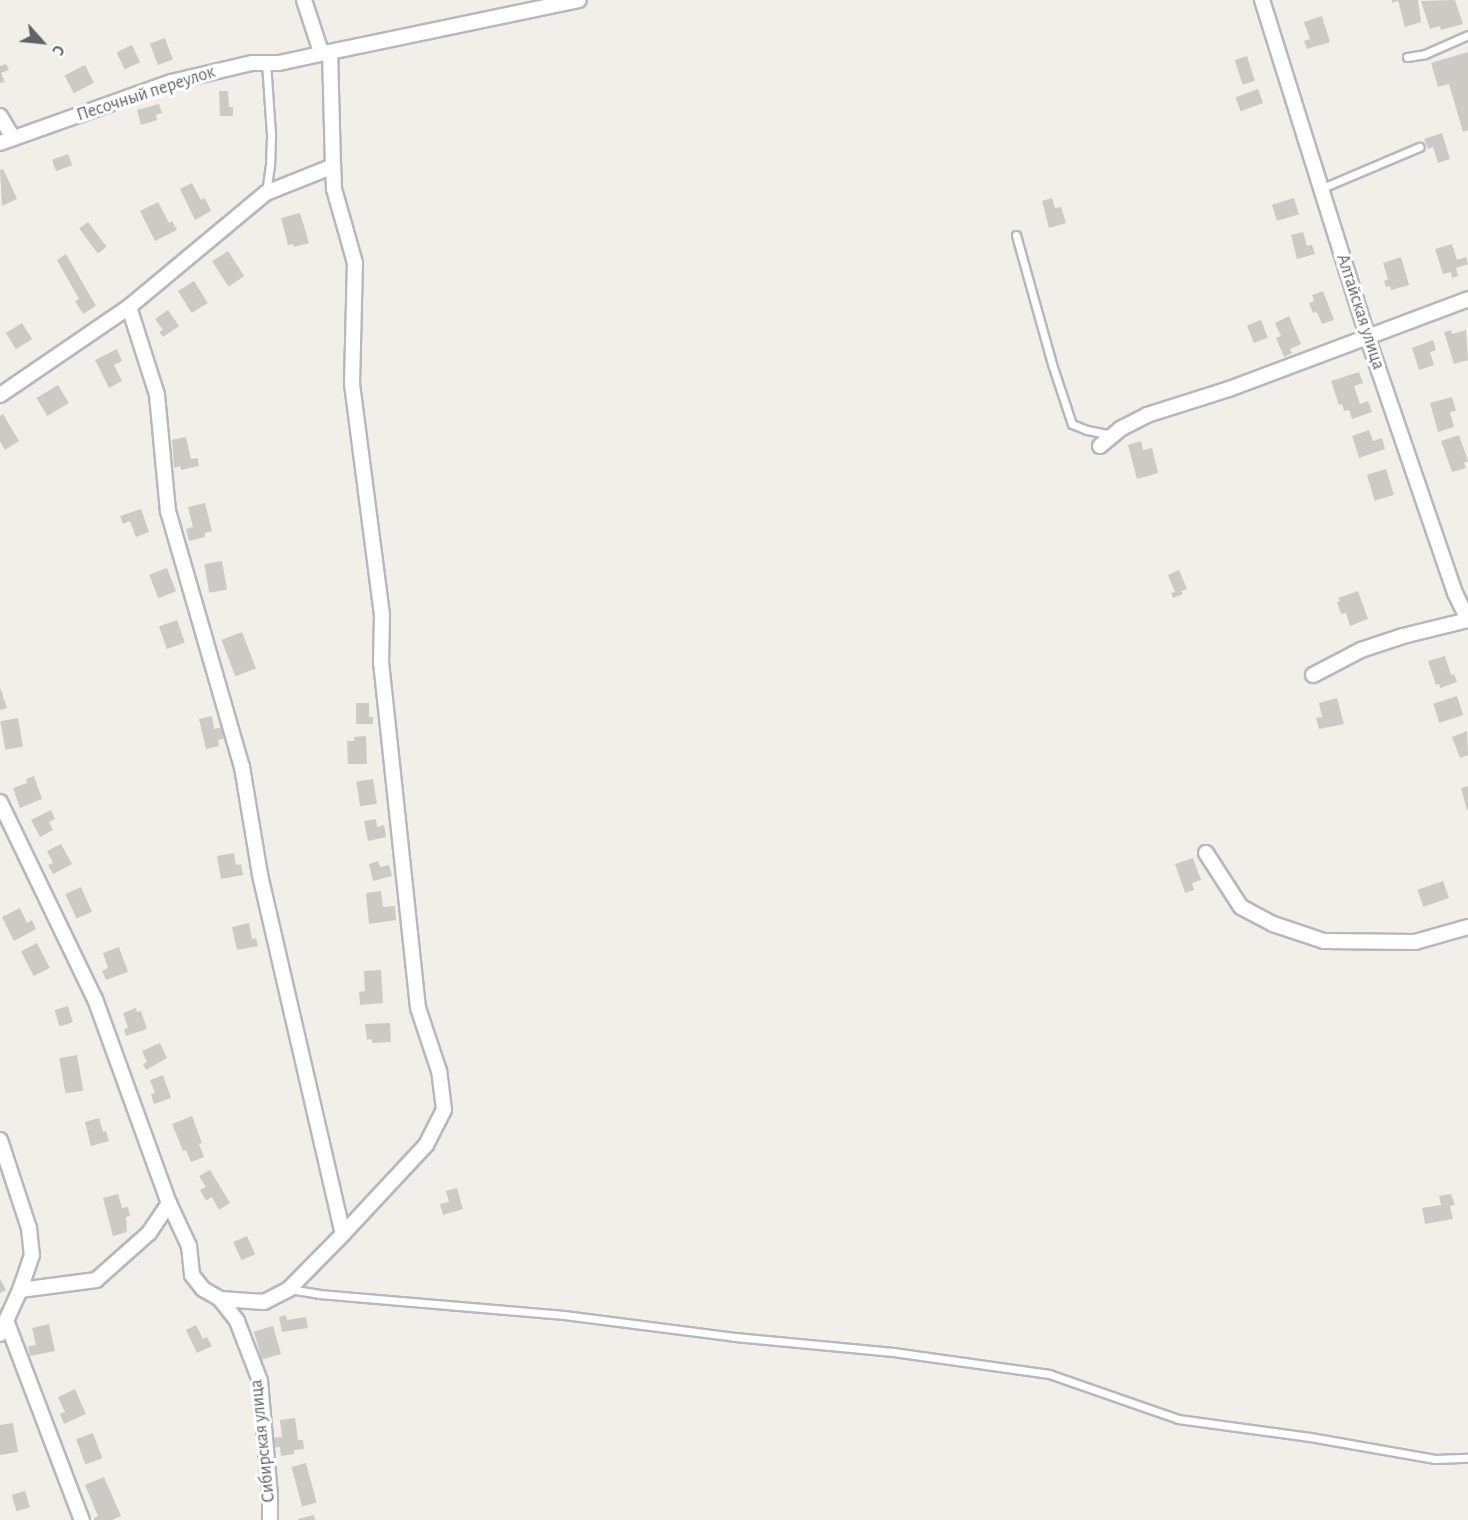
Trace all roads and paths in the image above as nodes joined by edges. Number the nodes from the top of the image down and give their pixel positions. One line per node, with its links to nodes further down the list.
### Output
1 (304, 0): 5 (street)
2 (579, 0): 5 (street, Песочный переулок)
3 (1262, 0): 12 (street, Алтайская улица)
4 (1468, 35): 6 (lane)
5 (326, 52): 7 (street, Песочный переулок); 11 (street)
6 (1407, 57)
7 (266, 63): 9 (street, Песочный переулок); 13 (lane)
8 (0, 116): 9 (street)
9 (7, 141)
10 (1419, 147): 12 (lane)
11 (333, 166): 13 (street); 28 (street)
12 (1320, 189): 17 (street, Алтайская улица)
13 (266, 193): 16 (street)
14 (1016, 235): 19 (lane)
15 (1468, 299): 17 (street)
16 (129, 308): 18 (street); 28 (street)
17 (1367, 336): 19 (street); 21 (street, Алтайская улица)
18 (0, 395)
19 (1113, 435): 20 (street)
20 (1100, 446)
21 (1468, 620): 22 (street)
22 (1313, 675)
23 (0, 802): 27 (street, Сибирская улица)
24 (1206, 853): 25 (street)
25 (1468, 927)
26 (0, 1140): 30 (street)
27 (169, 1203): 30 (street); 31 (street, Сибирская улица)
28 (343, 1234): 29 (street)
29 (289, 1289): 31 (street); 33 (lane)
30 (20, 1290): 32 (street)
31 (220, 1299): 35 (street, Сибирская улица)
32 (3, 1328): 34 (street)
33 (1468, 1458)
34 (82, 1520)
35 (270, 1520)

